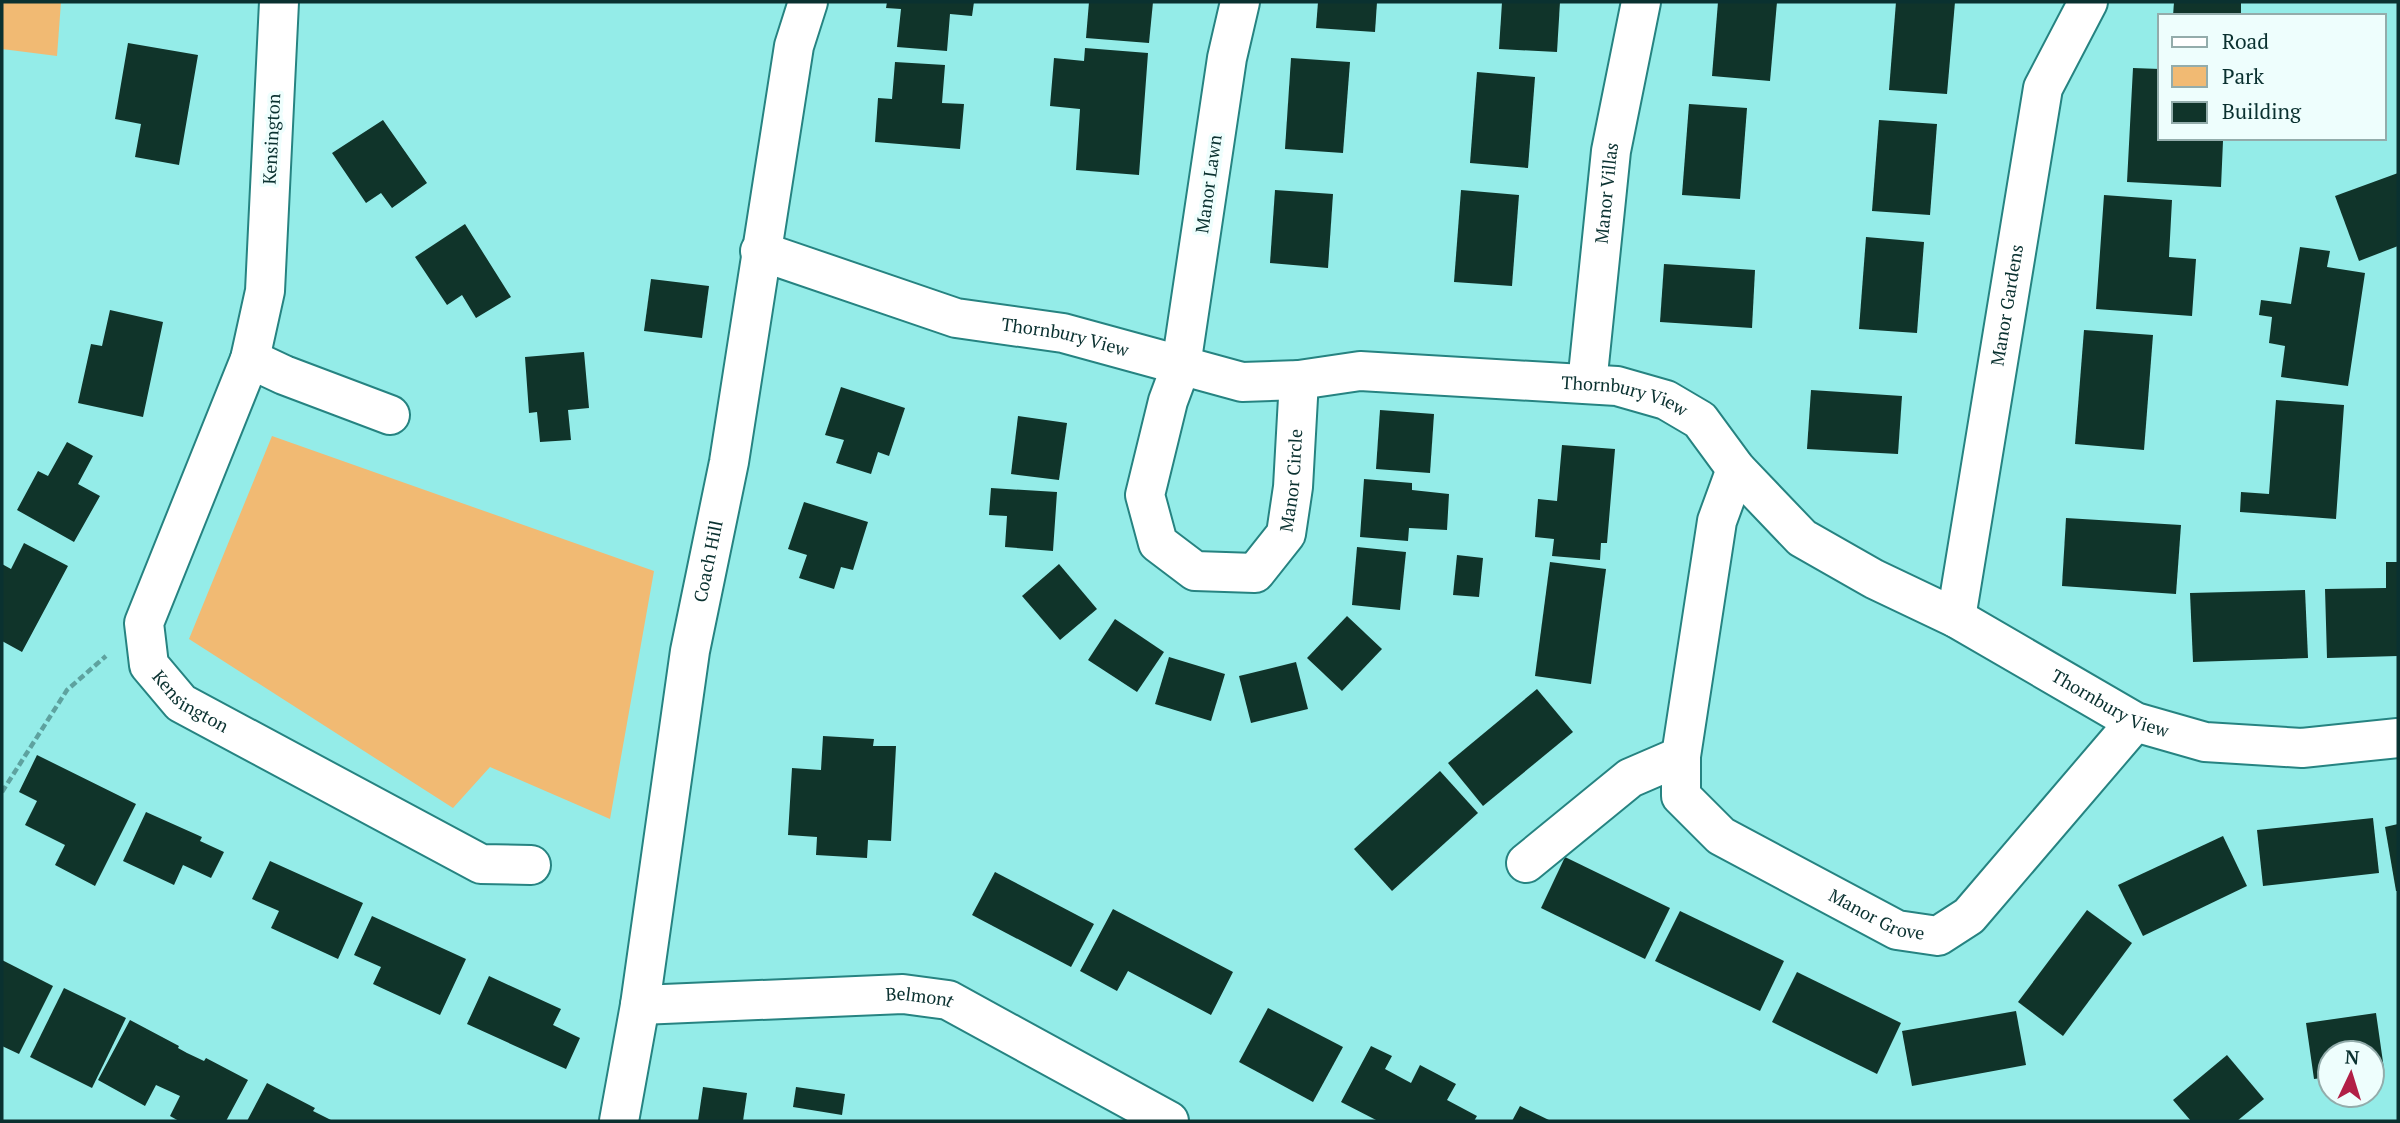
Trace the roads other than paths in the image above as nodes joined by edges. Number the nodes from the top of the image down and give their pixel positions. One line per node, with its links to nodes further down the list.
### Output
1 (279, 2): 7 (street, Kensington)
2 (808, 2): 6 (street, Coach Hill)
3 (1240, 2): 8 (street, Manor Lawn)
4 (1641, 2): 10 (street, Manor Villas)
5 (2088, 2): 13 (street, Manor Gardens)
6 (760, 251): 8 (street, Thornbury View); 19 (street, Coach Hill)
7 (250, 359): 11 (street); 18 (street, Kensington)
8 (1181, 366): 9 (street, Thornbury View); 9 (street, Manor Circle)
9 (1299, 380): 10 (street, Thornbury View)
10 (1587, 384): 12 (street, Thornbury View)
11 (390, 415)
12 (1736, 469): 13 (street, Thornbury View); 16 (street, Manor Grove)
13 (1955, 618): 14 (street, Thornbury View)
14 (2135, 722): 15 (street, Thornbury View); 16 (street, Manor Grove)
15 (2398, 738)
16 (1681, 756): 17 (street)
17 (1526, 863)
18 (531, 865)
19 (640, 1005): 20 (street, Coach Hill); 21 (street, Belmont)
20 (619, 1121)
21 (1169, 1121)

